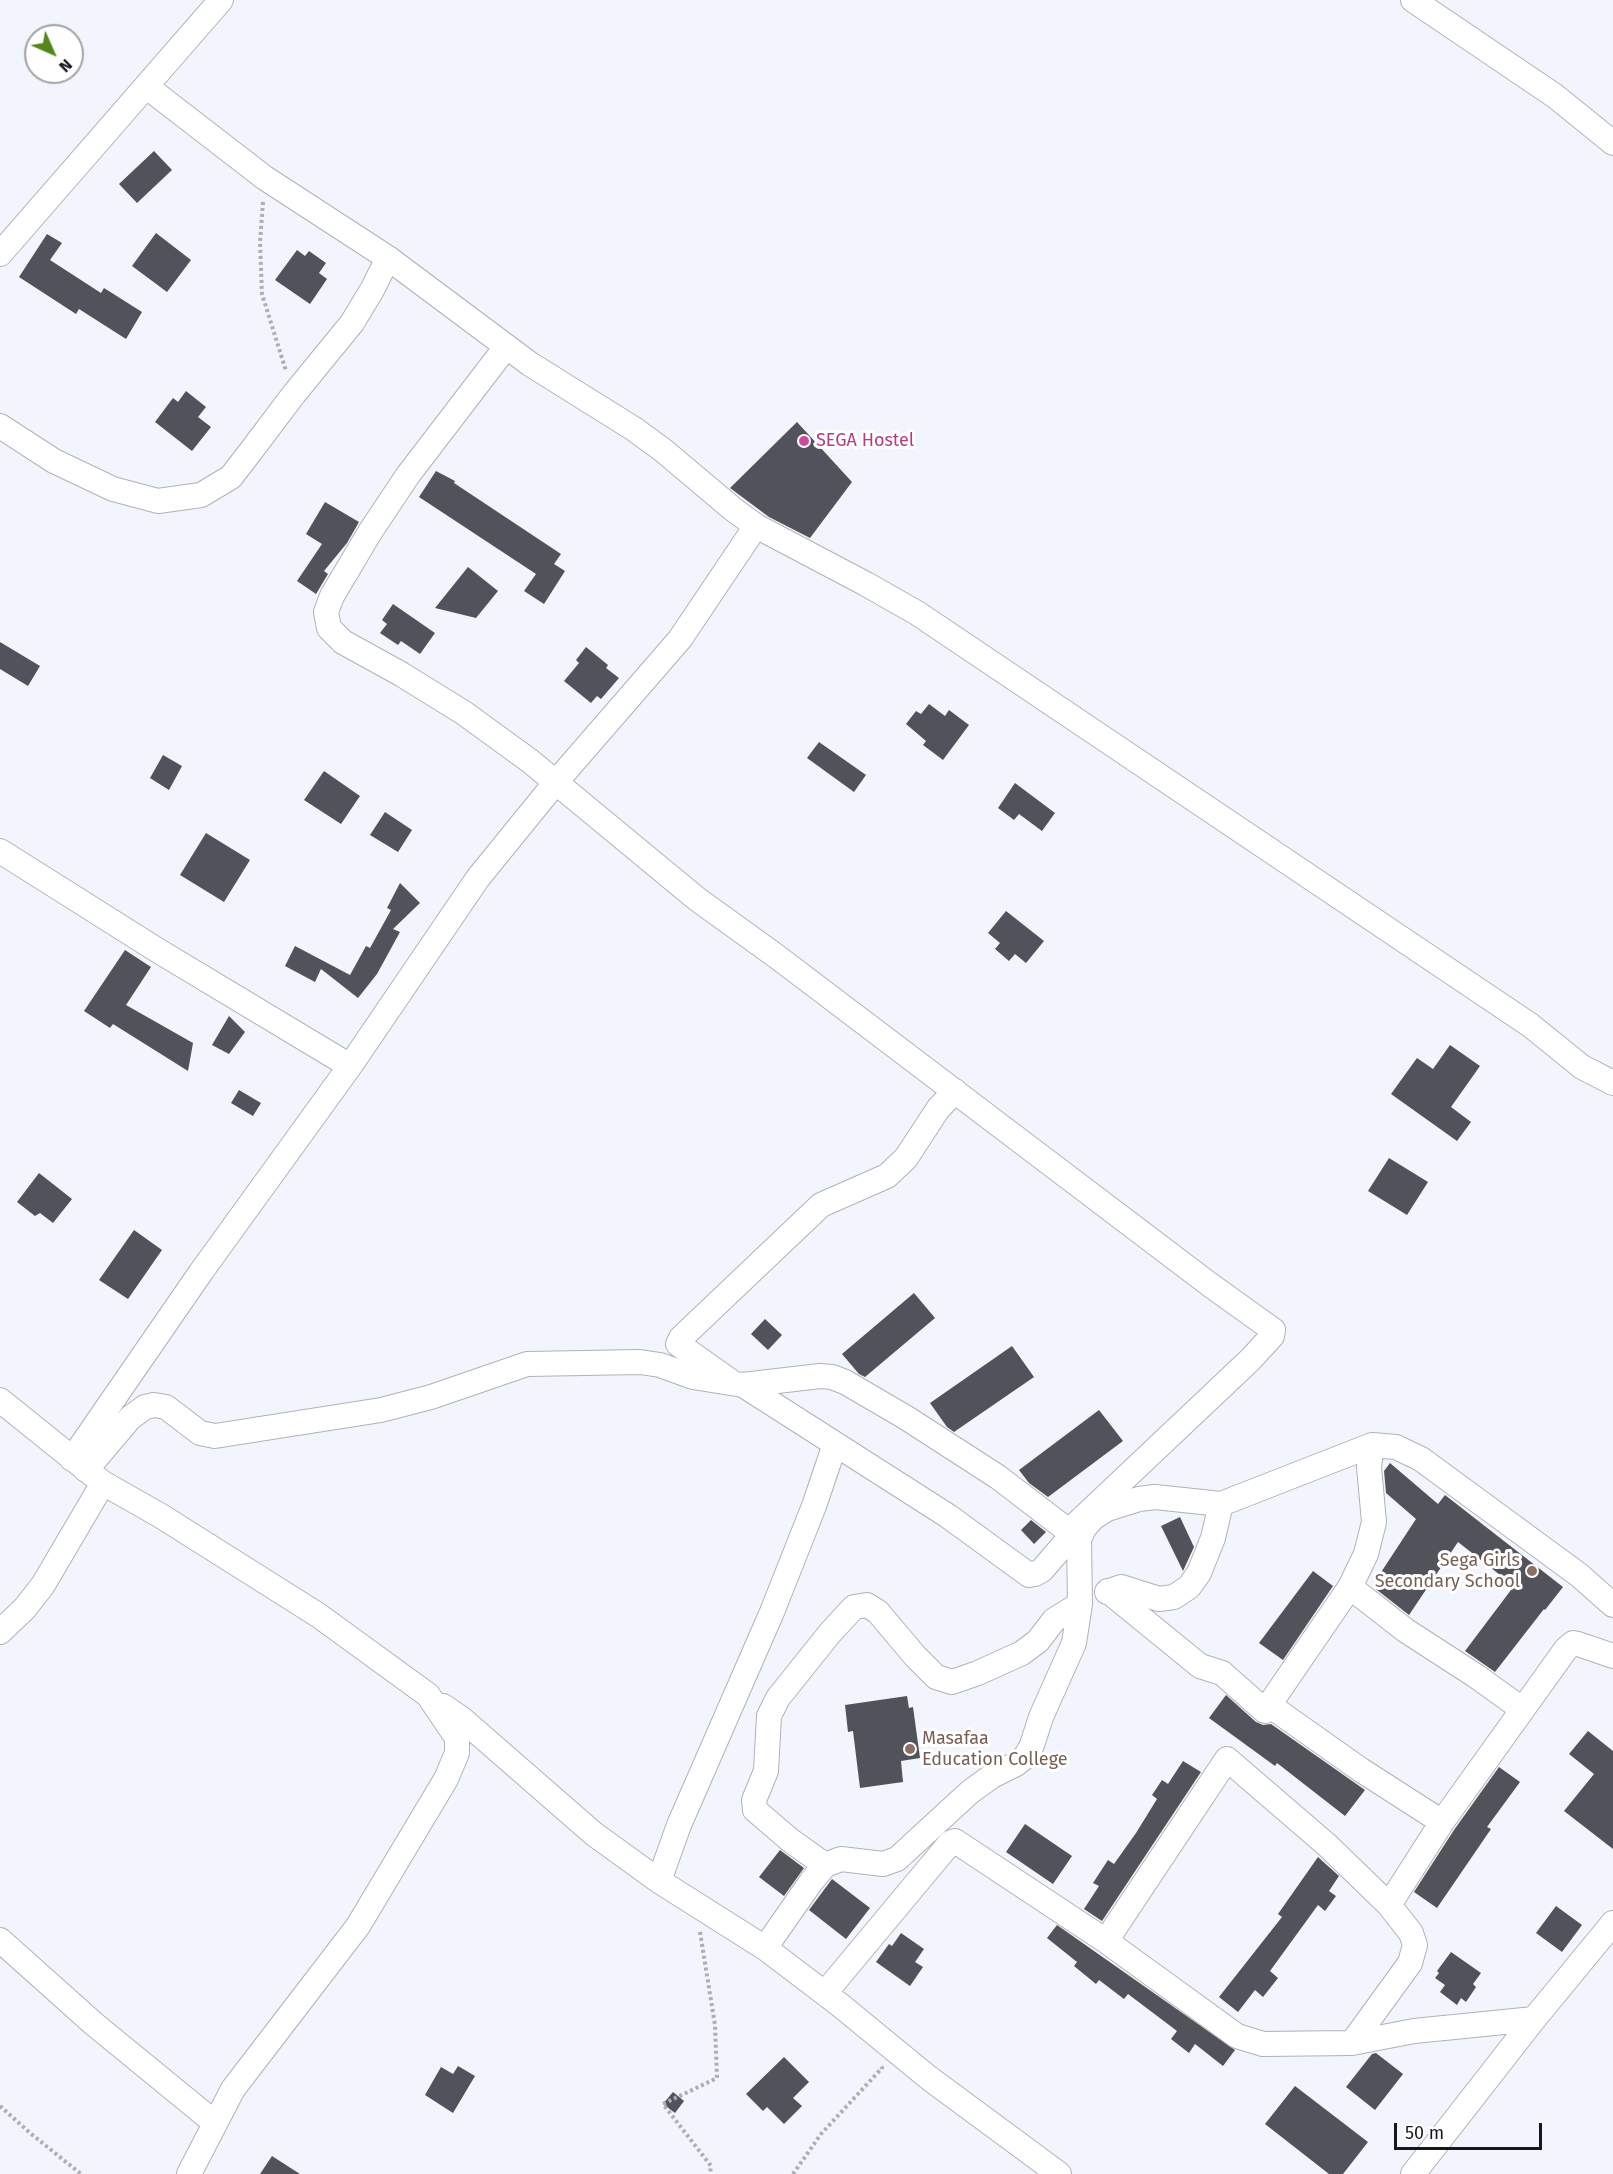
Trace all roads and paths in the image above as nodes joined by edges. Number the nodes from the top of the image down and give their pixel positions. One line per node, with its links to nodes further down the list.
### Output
1 (221, 0): 3 (street)
2 (1413, 0): 4 (street)
3 (147, 87): 5 (street); 6 (street)
4 (1613, 143)
5 (265, 178): 7 (street); 9 (path)
6 (0, 254)
7 (388, 258): 8 (street); 9 (street)
8 (506, 347): 11 (street); 12 (street)
9 (294, 394): 10 (street)
10 (0, 426)
11 (756, 526): 12 (street); 15 (street)
12 (556, 782): 14 (street); 16 (street)
13 (0, 850): 14 (street)
14 (351, 1066): 21 (street)
15 (1613, 1083)
16 (955, 1091): 17 (street); 23 (street)
17 (738, 1384): 19 (street); 21 (street); 23 (street)
18 (0, 1400): 21 (street)
19 (835, 1444): 23 (street); 35 (street)
20 (1372, 1444): 22 (street); 24 (street); 26 (street)
21 (87, 1471): 28 (street); 30 (street)
22 (1221, 1504): 23 (street); 25 (street)
23 (1074, 1535): 27 (street)
24 (1350, 1587): 31 (street); 32 (street)
25 (1108, 1591): 27 (street); 31 (street)
26 (1613, 1605)
27 (1078, 1612): 34 (street); 34 (street)
28 (0, 1632)
29 (1613, 1656): 32 (street)
30 (428, 1695): 35 (street); 47 (street)
31 (1269, 1705): 33 (street)
32 (1522, 1709): 33 (street)
33 (1443, 1822): 37 (street)
34 (825, 1865): 41 (street)
35 (659, 1881): 36 (street)
36 (695, 1903): 41 (street); 50 (path)
37 (1389, 1905): 40 (street); 44 (street)
38 (1613, 1923): 43 (street)
39 (0, 1940): 47 (street)
40 (1106, 1941): 42 (street); 44 (street)
41 (765, 1948): 42 (street)
42 (825, 1994): 52 (street)
43 (1534, 2019): 44 (street); 53 (street)
44 (1352, 2043)
45 (876, 2059): 51 (path)
46 (0, 2106): 48 (path)
47 (215, 2122): 49 (street)
48 (81, 2174)
49 (189, 2174)
50 (710, 2174)
51 (793, 2174)
52 (1059, 2174)
53 (1413, 2174)

